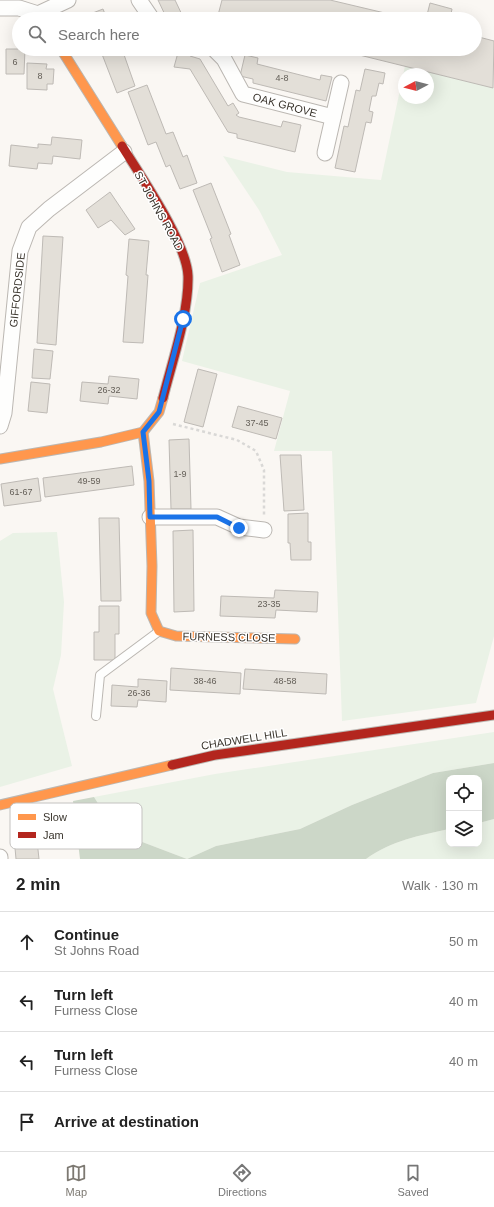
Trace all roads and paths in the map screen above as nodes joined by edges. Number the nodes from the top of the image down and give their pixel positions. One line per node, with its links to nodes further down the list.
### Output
1 (68, 0): 5 (street)
2 (139, 0): 6 (street)
3 (0, 8): 4 (street)
4 (30, 12)
5 (47, 12)
6 (147, 12)
7 (65, 56): 11 (street, ST JOHNS ROAD)
8 (221, 56): 10 (street, OAK GROVE)
9 (341, 83): 10 (street, OAK GROVE)
10 (333, 118): 12 (street, OAK GROVE)
11 (124, 152): 13 (street, ST JOHNS ROAD); 14 (street, GIFFORDSIDE)
12 (325, 153)
13 (154, 419): 15 (street, ST JOHNS ROAD); 18 (path)
14 (0, 426)
15 (143, 432): 16 (street); 17 (street)
16 (0, 459)
17 (150, 517): 18 (street); 19 (street)
18 (264, 530)
19 (159, 631): 20 (street, FURNESS CLOSE); 22 (lane)
20 (295, 639)
21 (494, 715): 23 (street, CHADWELL HILL)
22 (96, 716)
23 (0, 805)

